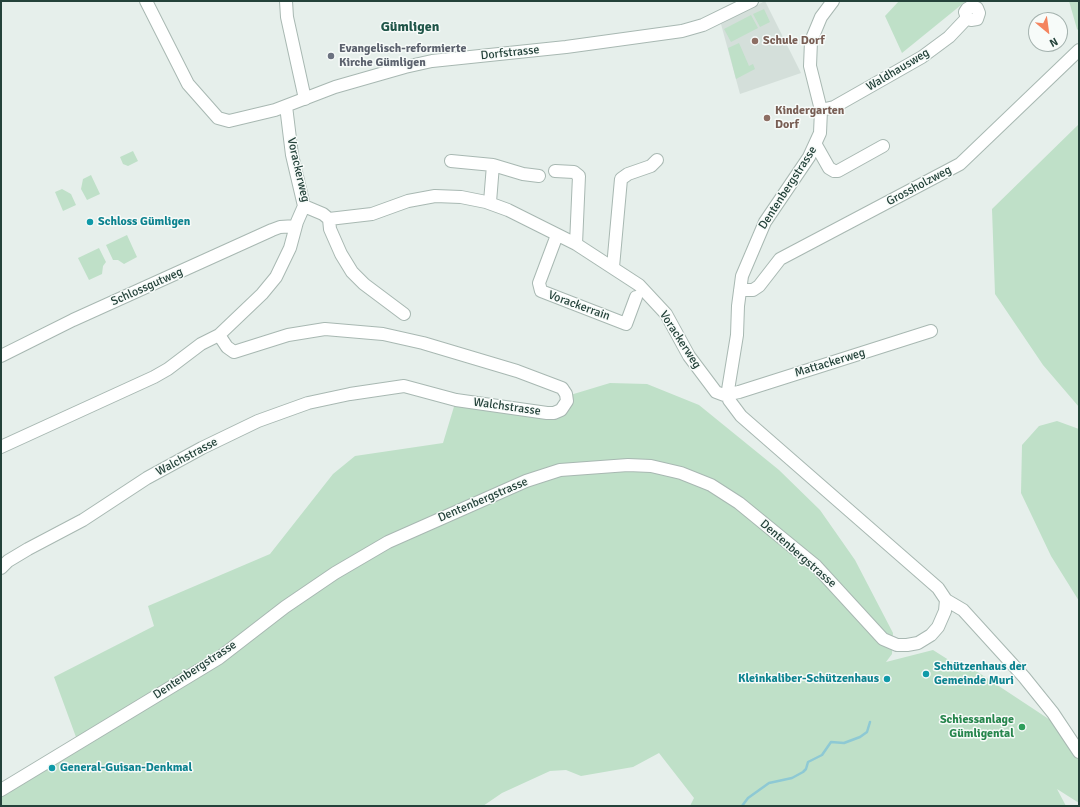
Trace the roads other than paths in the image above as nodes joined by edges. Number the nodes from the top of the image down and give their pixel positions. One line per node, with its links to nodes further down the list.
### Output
1 (146, 1): 9 (street, Dorfstrasse)
2 (286, 1): 8 (street)
3 (752, 1): 5 (street, Dorfstrasse)
4 (833, 1): 10 (street, Dentenbergstrasse)
5 (736, 5): 8 (street, Dorfstrasse)
6 (967, 18): 10 (street, Waldhausweg)
7 (1079, 50): 25 (street, Grossholzweg)
8 (305, 98): 9 (street, Dorfstrasse)
9 (286, 106): 19 (street, Vorackerweg)
10 (821, 110): 11 (street, Dentenbergstrasse)
11 (816, 145): 12 (street); 25 (street, Dentenbergstrasse)
12 (883, 146)
13 (656, 160): 24 (street)
14 (450, 161): 15 (street)
15 (493, 165): 17 (street); 18 (street)
16 (555, 171): 23 (street)
17 (539, 176)
18 (490, 202): 20 (street, Vorackerweg); 22 (street, Vorackerweg)
19 (304, 206): 20 (street, Vorackerweg); 21 (street)
20 (330, 220): 27 (street)
21 (296, 226): 29 (street); 30 (street, Schlossgutweg)
22 (557, 235): 23 (street, Vorackerweg); 26 (street, Vorackerrain)
23 (576, 244): 24 (street, Vorackerweg)
24 (613, 267): 31 (street, Vorackerweg)
25 (740, 290): 31 (street, Dentenbergstrasse)
26 (636, 297)
27 (404, 314)
28 (931, 331): 31 (street, Mattackerweg)
29 (219, 335): 32 (street); 33 (street, Walchstrasse)
30 (1, 356)
31 (729, 394): 34 (street)
32 (1, 447)
33 (1, 568)
34 (946, 600): 35 (street); 36 (street, Dentenbergstrasse)
35 (1079, 752)
36 (1, 790)

